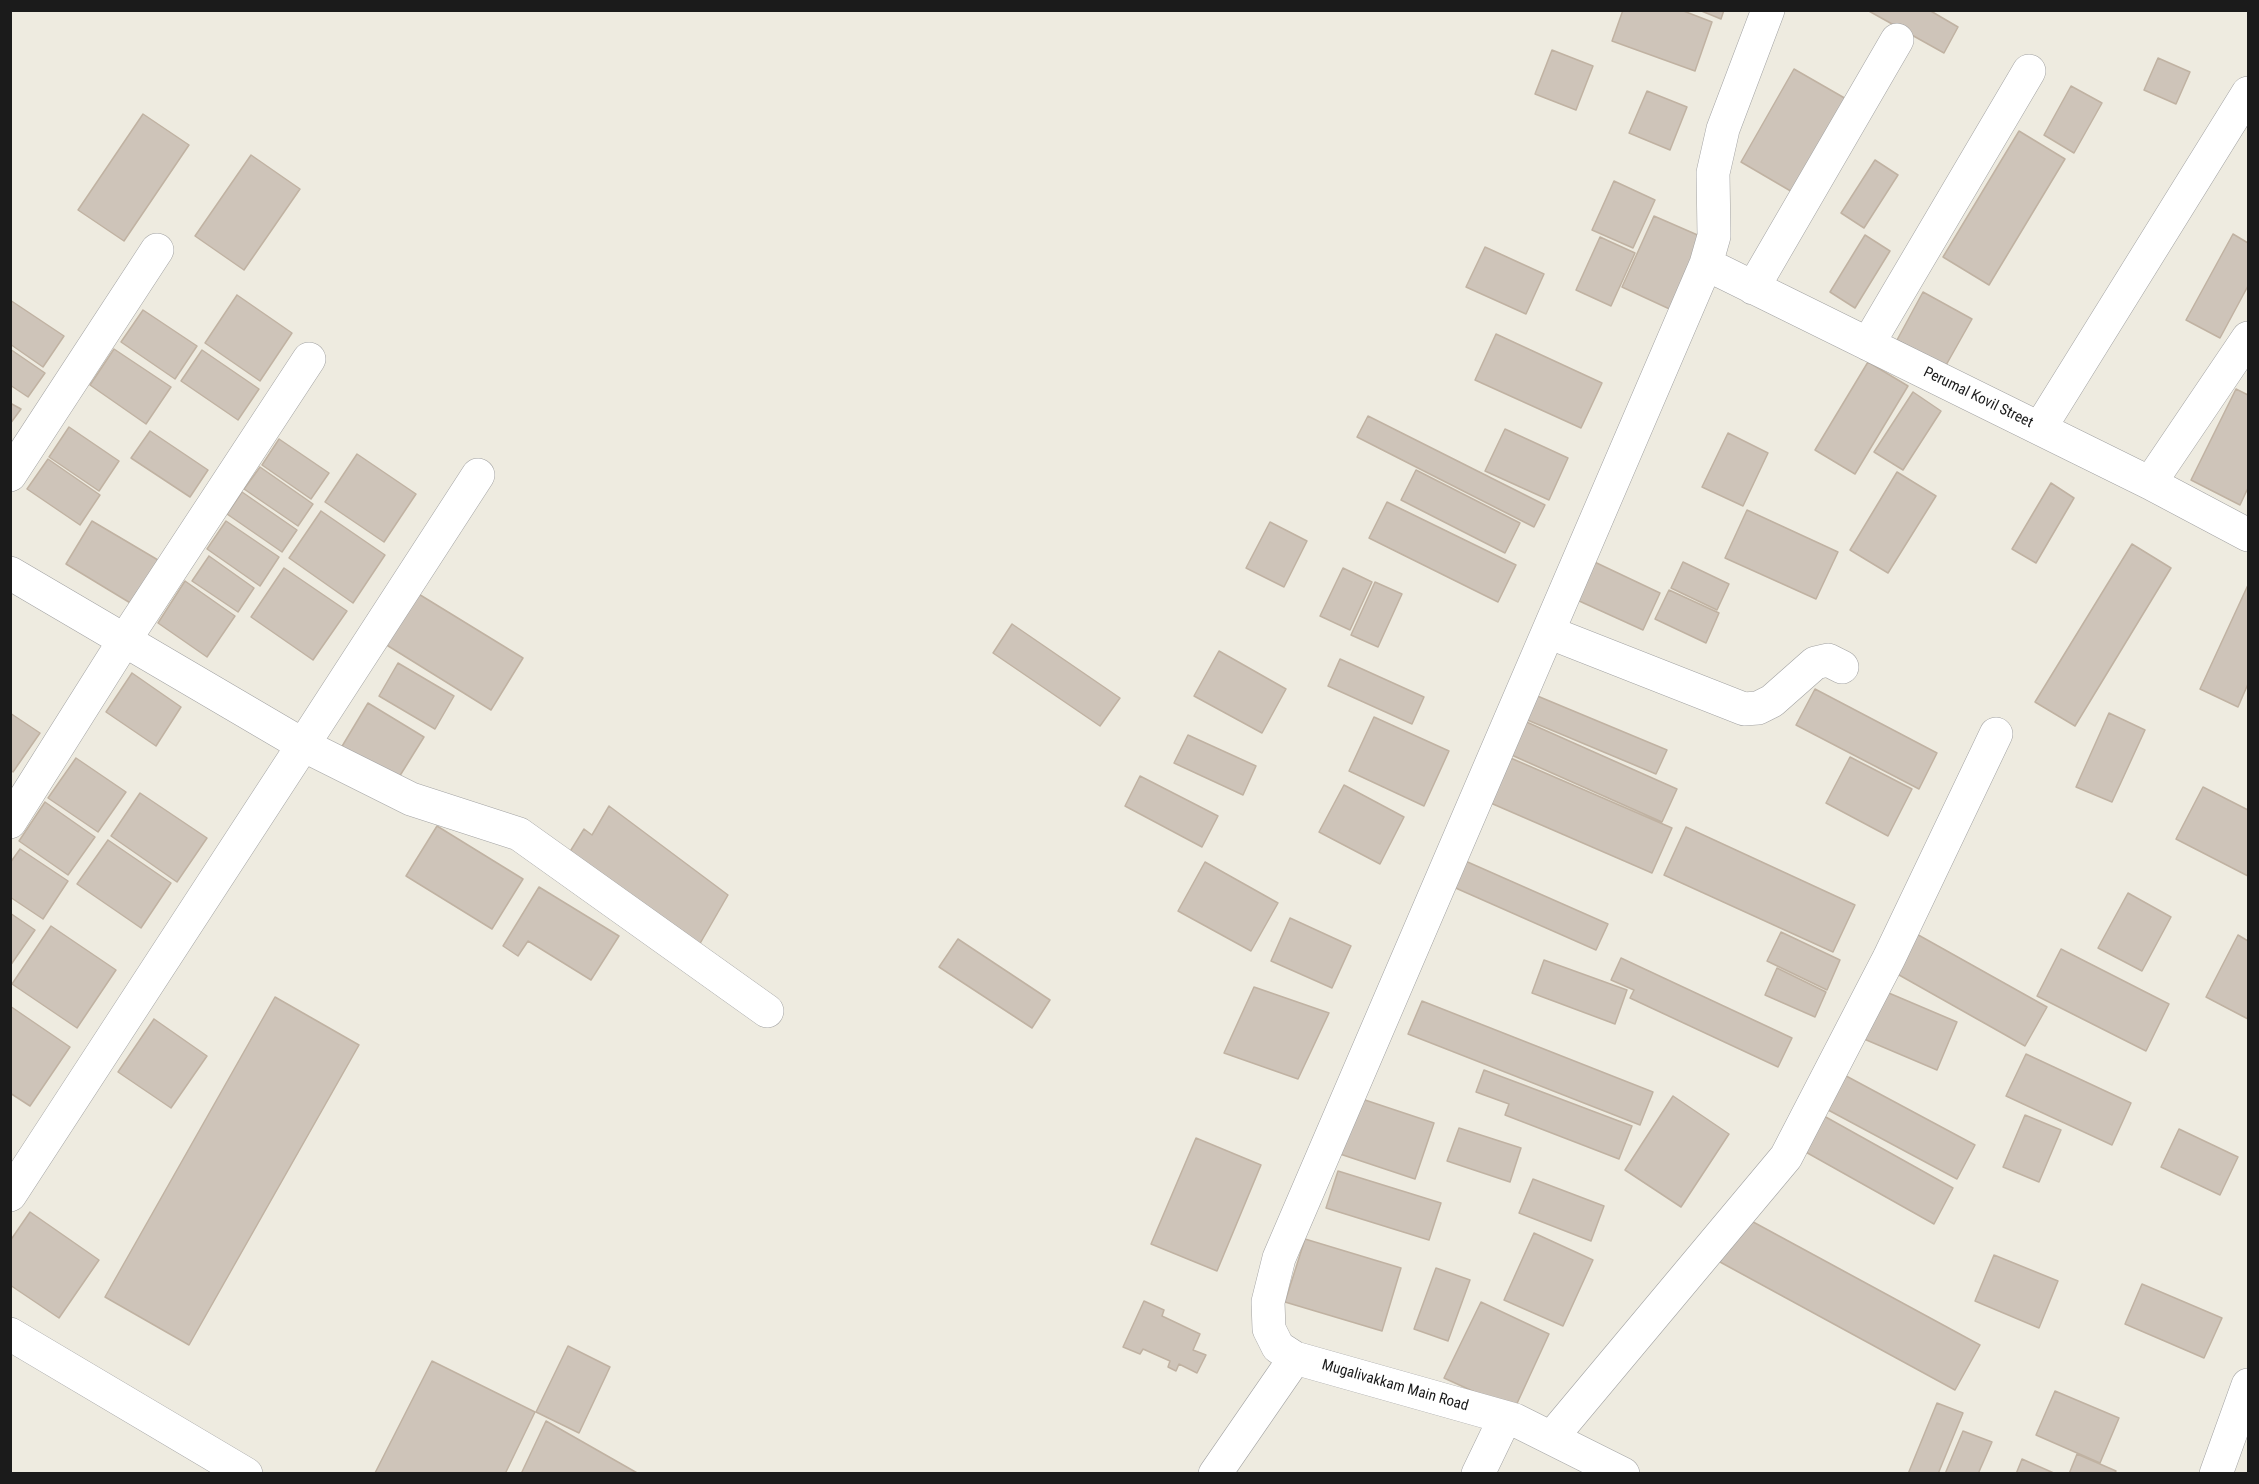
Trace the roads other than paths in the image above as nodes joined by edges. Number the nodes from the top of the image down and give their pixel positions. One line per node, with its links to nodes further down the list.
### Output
1 (1768, 10): 6 (street)
2 (1897, 40): 7 (street)
3 (2029, 71): 9 (street)
4 (2248, 93): 11 (street)
5 (157, 249): 12 (street)
6 (1706, 264): 7 (street, Perumal Kovil Street); 17 (street)
7 (1753, 288): 9 (street, Perumal Kovil Street)
8 (2248, 338): 14 (street)
9 (1868, 344): 11 (street, Perumal Kovil Street)
10 (309, 359): 18 (street)
11 (2040, 428): 14 (street, Perumal Kovil Street)
12 (10, 475)
13 (478, 475): 21 (street)
14 (2150, 483): 15 (street, Perumal Kovil Street)
15 (2248, 535)
16 (10, 573): 18 (street)
17 (1548, 632): 19 (street); 26 (street)
18 (124, 641): 21 (street); 22 (street)
19 (1842, 667)
20 (1996, 734): 29 (street)
21 (303, 745): 23 (street); 24 (street)
22 (10, 822)
23 (767, 1011)
24 (10, 1195)
25 (10, 1334): 30 (street)
26 (1295, 1358): 28 (street, Mugalivakkam Main Road); 31 (street)
27 (2248, 1385): 34 (street)
28 (1505, 1418): 29 (street, Mugalivakkam Main Road); 32 (street)
29 (1552, 1437): 33 (street, Mugalivakkam Main Road)
30 (246, 1473)
31 (1215, 1473)
32 (1478, 1473)
33 (1623, 1473)
34 (2216, 1473)

